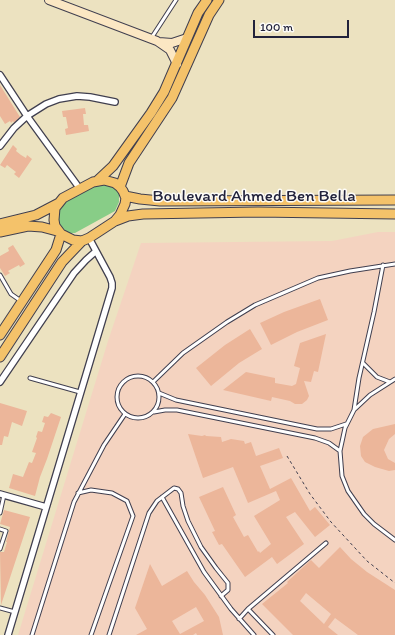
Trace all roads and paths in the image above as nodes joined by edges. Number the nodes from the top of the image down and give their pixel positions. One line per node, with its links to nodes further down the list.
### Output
1 (49, 0): 6 (street)
2 (176, 0): 6 (lane)
3 (207, 0): 5 (main road)
4 (219, 0): 13 (main road)
5 (187, 38): 6 (street); 7 (main road)
6 (154, 40): 7 (street)
7 (177, 64): 12 (main road)
8 (0, 75): 10 (street)
9 (115, 102): 10 (street)
10 (28, 116): 11 (street); 14 (street)
11 (0, 145)
12 (96, 181): 13 (main road); 14 (main road)
13 (120, 187): 15 (main road)
14 (80, 189): 17 (main road)
15 (125, 196): 16 (main road, Boulevard Ahmed Ben Bella); 19 (main road)
16 (395, 200)
17 (59, 203): 20 (main road); 22 (main road)
18 (395, 214): 19 (main road, Boulevard Ahmed Ben Bella)
19 (115, 221): 23 (main road)
20 (0, 224)
21 (0, 232): 22 (main road)
22 (59, 233): 23 (main road); 28 (main road)
23 (85, 239): 24 (street); 30 (main road)
24 (95, 252): 34 (street); 37 (street)
25 (395, 264): 26 (lane)
26 (383, 265): 31 (lane); 35 (lane)
27 (0, 275): 28 (lane)
28 (22, 302): 29 (main road)
29 (0, 336)
30 (0, 356)
31 (363, 363): 36 (lane); 39 (lane)
32 (30, 378): 37 (lane)
33 (395, 379): 36 (lane)
34 (0, 382)
35 (153, 382): 38 (lane); 41 (lane)
36 (390, 382): 39 (lane)
37 (80, 392): 48 (street)
38 (159, 393): 40 (lane); 42 (lane)
39 (354, 410): 42 (lane)
40 (154, 412): 41 (lane); 43 (lane)
41 (125, 414): 45 (lane)
42 (348, 423): 43 (lane)
43 (340, 451): 51 (lane)
44 (287, 456): 54 (path)
45 (78, 493): 61 (lane); 62 (lane)
46 (2, 494): 48 (street); 49 (lane)
47 (162, 497): 55 (lane); 55 (lane); 63 (lane)
48 (46, 507): 58 (street)
49 (0, 513)
50 (0, 529): 53 (lane)
51 (395, 540)
52 (326, 543): 57 (lane)
53 (0, 549)
54 (395, 583)
55 (220, 596): 59 (lane)
56 (0, 608): 58 (lane)
57 (248, 609): 59 (lane); 65 (lane)
58 (15, 612): 60 (street)
59 (239, 619): 64 (lane)
60 (8, 635)
61 (32, 635)
62 (91, 635)
63 (109, 635)
64 (254, 635)
65 (274, 635)

